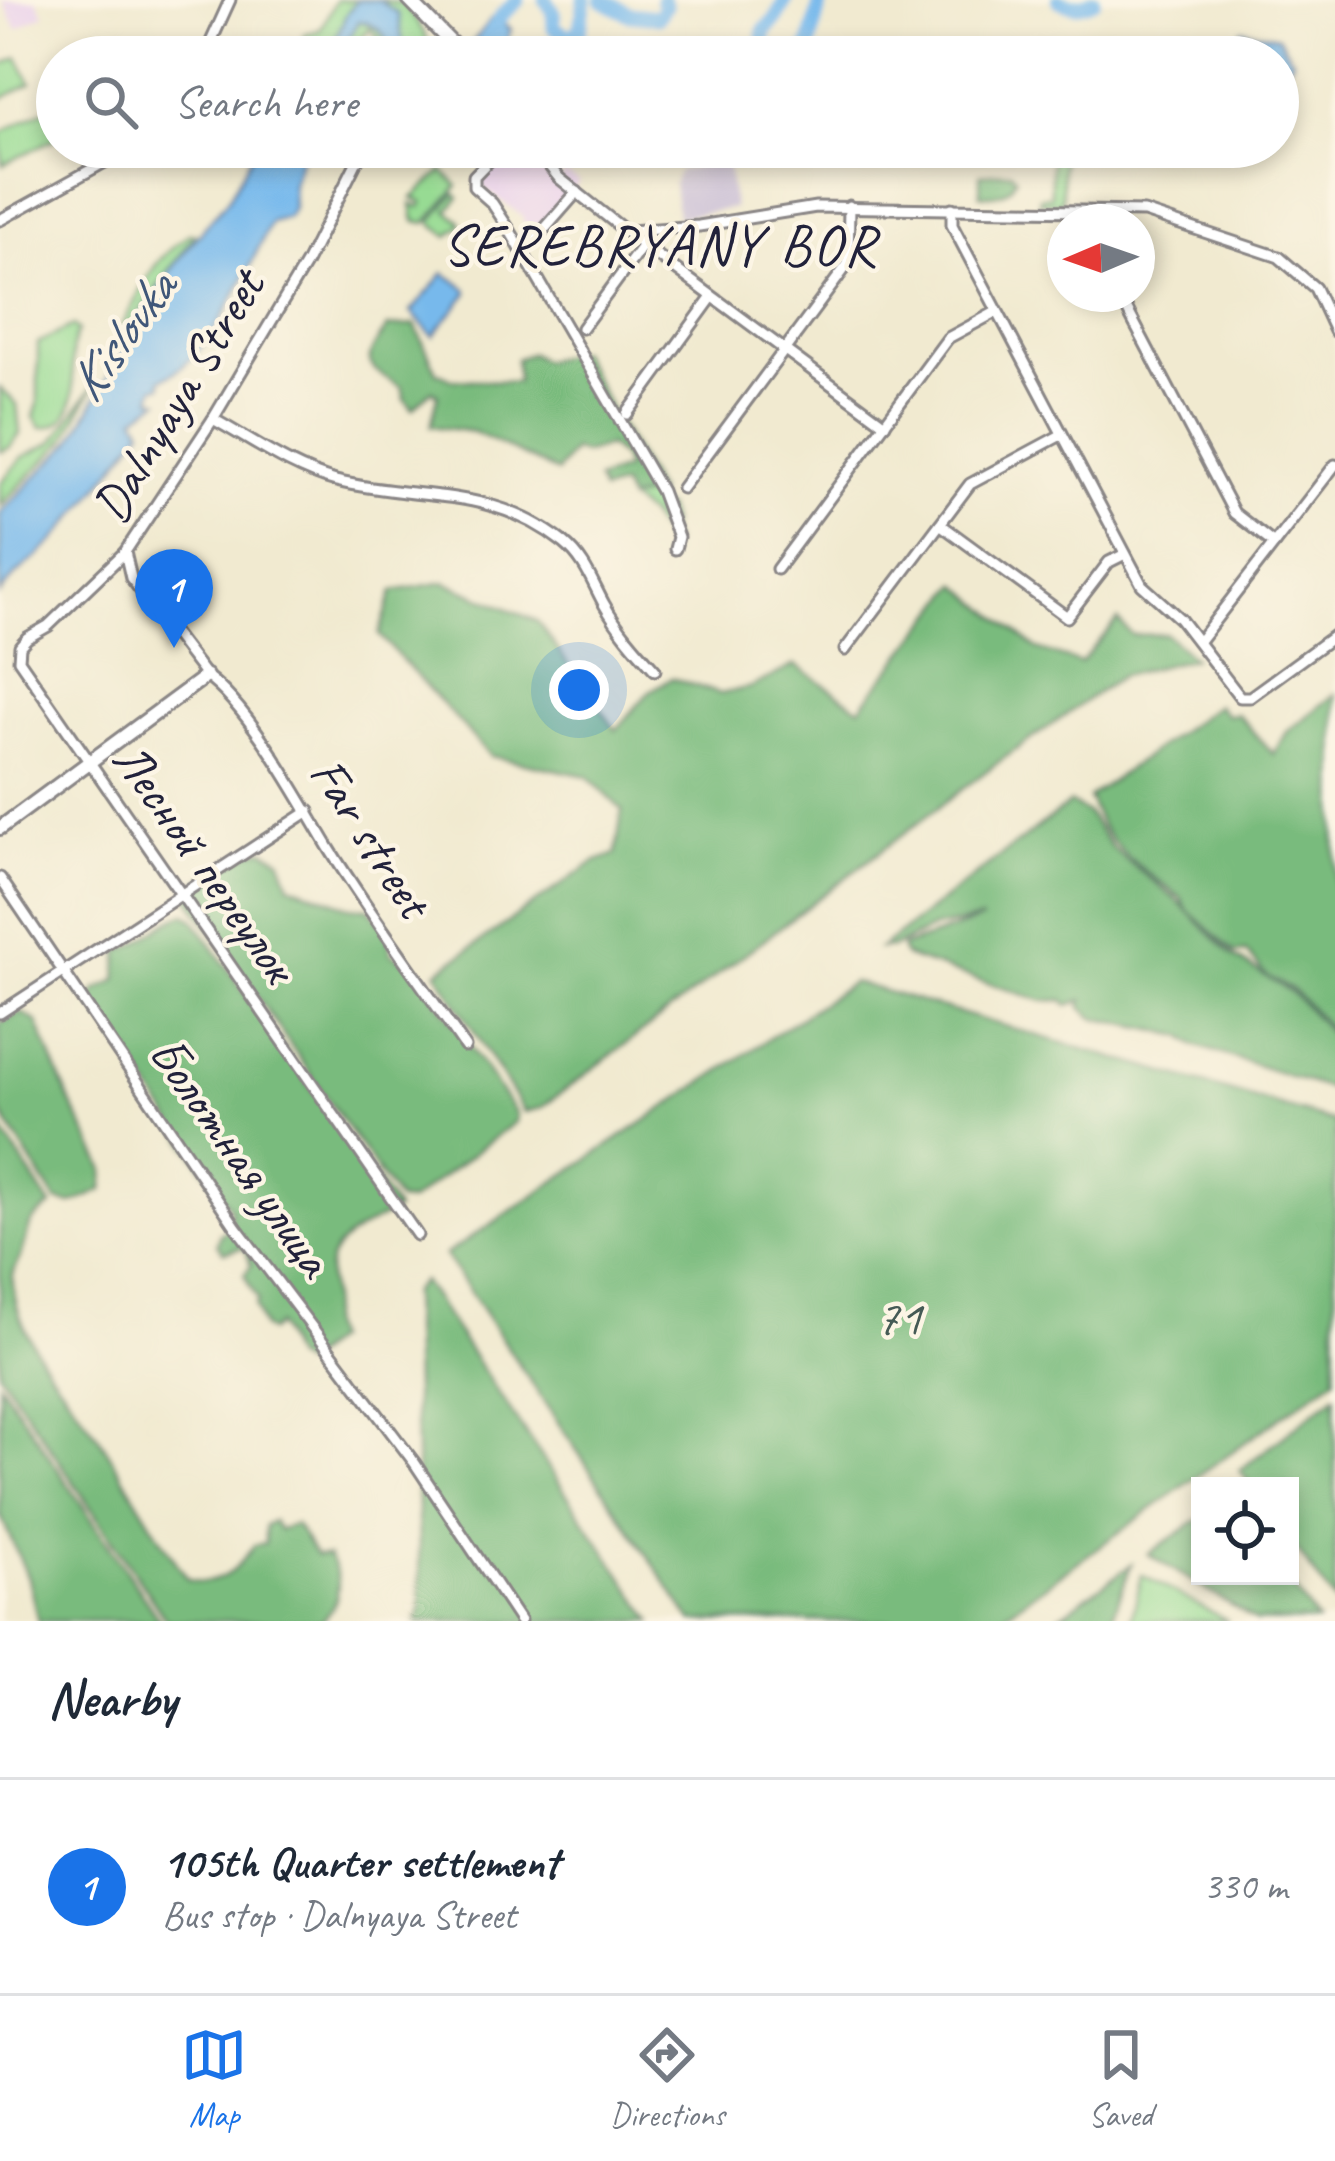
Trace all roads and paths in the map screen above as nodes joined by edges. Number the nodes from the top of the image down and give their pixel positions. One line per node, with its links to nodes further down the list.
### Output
1 (230, 0): 3 (street)
2 (410, 0): 4 (street)
3 (214, 36)
4 (448, 36)
5 (94, 168): 14 (street)
6 (353, 168): 25 (street, Dalnyaya Street)
7 (482, 168): 32 (street)
8 (551, 168): 9 (street)
9 (578, 192): 15 (street); 16 (street)
10 (850, 206): 11 (street); 15 (street); 23 (street)
11 (952, 208): 12 (street); 19 (street)
12 (1047, 213)
13 (1155, 216): 22 (street)
14 (0, 220)
15 (630, 231): 17 (street)
16 (535, 240)
17 (644, 245): 18 (street); 21 (street)
18 (712, 297): 23 (street); 24 (street)
19 (995, 312): 26 (street); 27 (street)
20 (1128, 312): 31 (street)
21 (582, 328)
22 (1335, 331)
23 (784, 349): 26 (street); 29 (street)
24 (627, 414)
25 (213, 418): 33 (street, Dalnyaya Street); 39 (street)
26 (885, 424): 35 (street)
27 (1061, 435): 30 (street); 34 (street)
28 (1335, 465): 31 (street)
29 (682, 488)
30 (940, 524): 34 (street); 38 (street)
31 (1274, 544): 37 (street)
32 (675, 549)
33 (125, 552): 40 (street, Dalnyaya Street); 41 (street, Лесной переулок)
34 (1125, 554): 37 (street)
35 (777, 569)
36 (1335, 635): 37 (street)
37 (1198, 641)
38 (845, 650)
39 (655, 670)
40 (206, 676): 41 (street); 42 (street, Far street)
41 (88, 762): 43 (street); 45 (street, Лесной переулок)
42 (310, 811): 45 (street); 48 (street, Far street)
43 (0, 828)
44 (0, 878): 46 (street, Болотная улица)
45 (181, 896): 46 (street); 49 (street, Лесной переулок)
46 (65, 971): 47 (street); 50 (street, Болотная улица)
47 (0, 1013)
48 (465, 1047)
49 (417, 1235)
50 (520, 1621)

